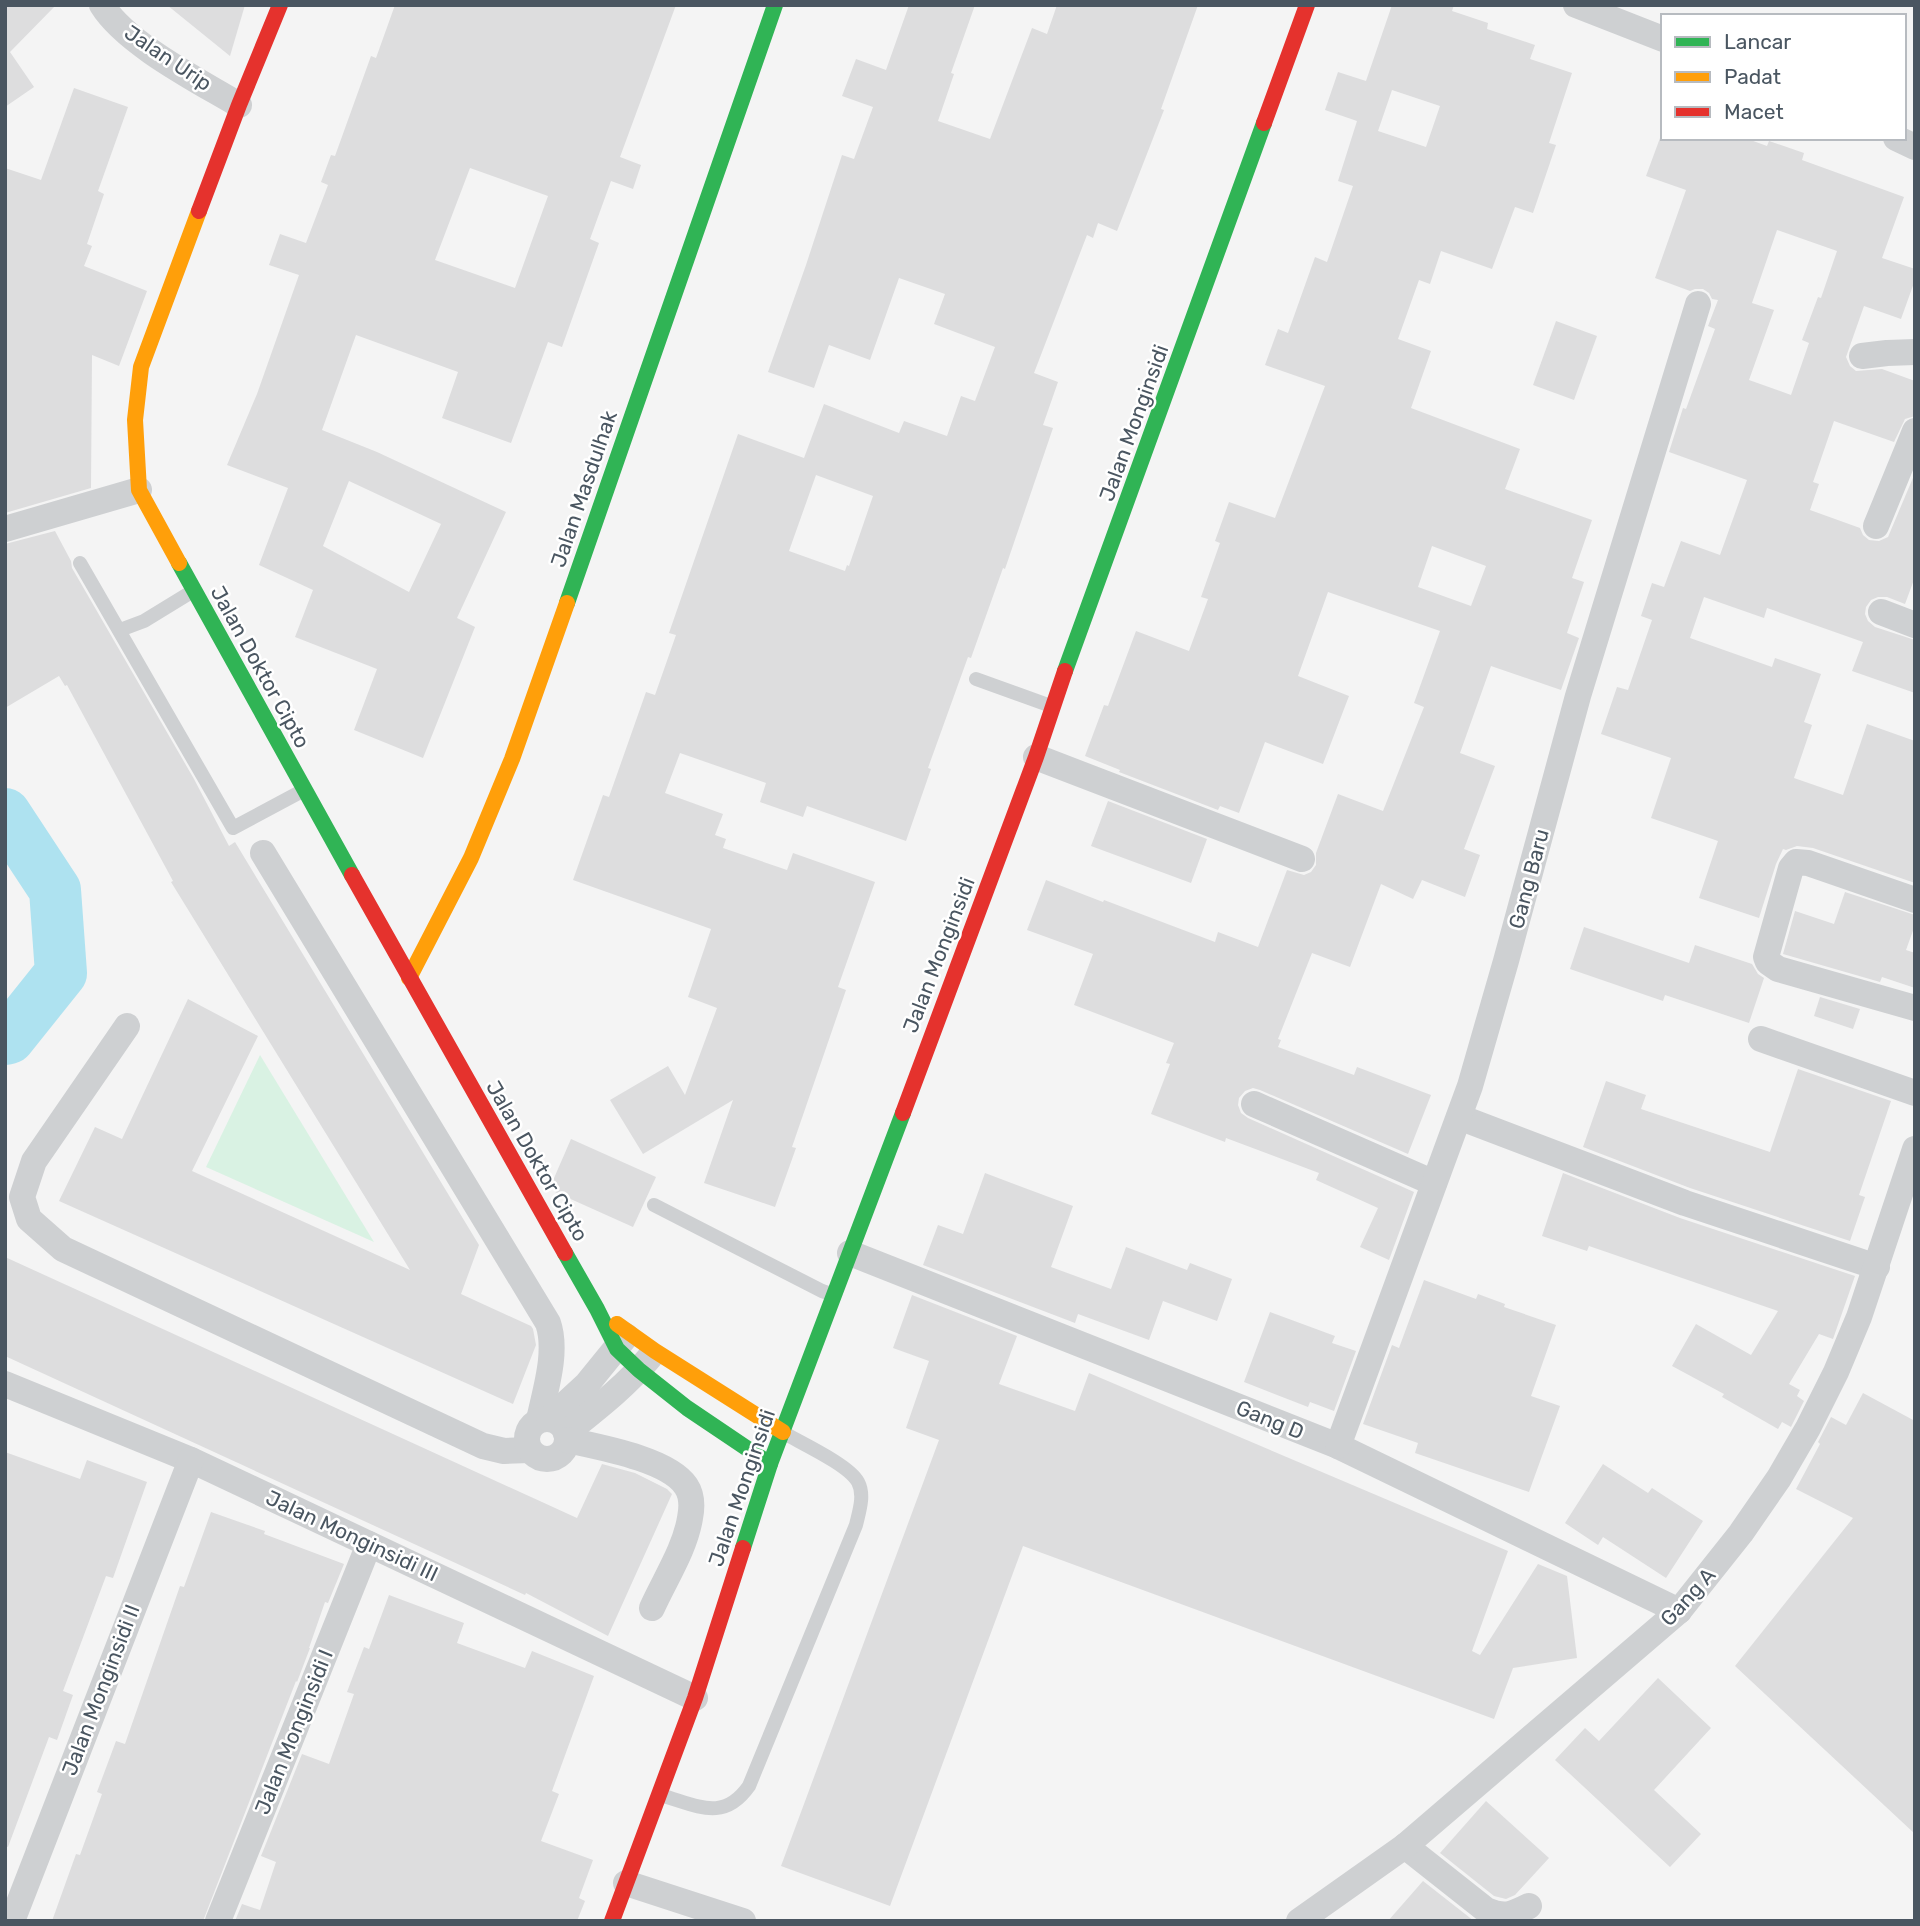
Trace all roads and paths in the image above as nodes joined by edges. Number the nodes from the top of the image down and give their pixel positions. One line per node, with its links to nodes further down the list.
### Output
1 (102, 5): 7 (street, Jalan Urip)
2 (280, 5): 7 (street, Jalan Doktor Cipto)
3 (775, 5): 27 (street, Jalan Masdulhak)
4 (1307, 5): 21 (street, Jalan Monginsidi)
5 (1576, 5): 6 (street)
6 (1661, 38)
7 (239, 105): 12 (street, Jalan Doktor Cipto)
8 (1698, 304): 33 (street, Gang Baru)
9 (1915, 352): 10 (street)
10 (1862, 356)
11 (1915, 431): 13 (street)
12 (138, 490): 14 (street); 16 (street, Jalan Doktor Cipto)
13 (1876, 526)
14 (5, 529)
15 (80, 563): 19 (lane)
16 (194, 590): 19 (lane); 23 (street, Jalan Doktor Cipto)
17 (1881, 612): 18 (street)
18 (1915, 625)
19 (120, 630): 23 (lane)
20 (976, 679): 21 (lane)
21 (1052, 706): 22 (street, Jalan Monginsidi)
22 (1036, 757): 25 (street); 37 (street, Jalan Monginsidi)
23 (304, 790): 27 (street, Jalan Doktor Cipto)
24 (263, 853): 43 (street)
25 (1302, 859)
26 (1915, 900): 28 (street)
27 (409, 978): 40 (street, Jalan Doktor Cipto)
28 (1915, 1009)
29 (127, 1026): 46 (street)
30 (1761, 1039): 31 (street)
31 (1915, 1093)
32 (1254, 1104): 35 (street)
33 (1459, 1117): 35 (street, Gang Baru); 38 (street)
34 (1915, 1149): 38 (street, Gang A)
35 (1434, 1183): 45 (street, Gang Baru)
36 (654, 1206): 39 (lane)
37 (850, 1253): 39 (street, Jalan Monginsidi); 45 (street, Gang D)
38 (1877, 1267): 51 (street, Gang A)
39 (835, 1295): 44 (street, Jalan Monginsidi)
40 (623, 1340): 41 (street, Jalan Doktor Cipto); 41 (street, Jalan Doktor Cipto); 43 (street)
41 (647, 1361): 43 (street); 44 (street, Jalan Doktor Cipto); 48 (street, Jalan Doktor Cipto)
42 (5, 1384): 47 (street, Jalan Monginsidi III)
43 (555, 1428): 46 (street); 46 (street); 50 (street)
44 (783, 1432): 48 (street, Jalan Monginsidi); 53 (lane)
45 (1338, 1446): 51 (street, Gang D)
46 (529, 1450)
47 (191, 1460): 49 (street, Jalan Monginsidi III); 57 (street, Jalan Monginsidi II)
48 (770, 1464): 52 (street, Jalan Monginsidi)
49 (369, 1544): 52 (street, Jalan Monginsidi III); 58 (street, Jalan Monginsidi I)
50 (652, 1608)
51 (1679, 1611): 54 (street, Gang A)
52 (695, 1698): 53 (street, Jalan Monginsidi)
53 (659, 1795): 55 (street, Jalan Monginsidi)
54 (1405, 1846): 56 (street); 61 (street, Gang A)
55 (626, 1883): 59 (street, Jalan Monginsidi); 60 (street)
56 (1530, 1906)
57 (12, 1921)
58 (218, 1921)
59 (612, 1921)
60 (743, 1921)
61 (1299, 1921)

